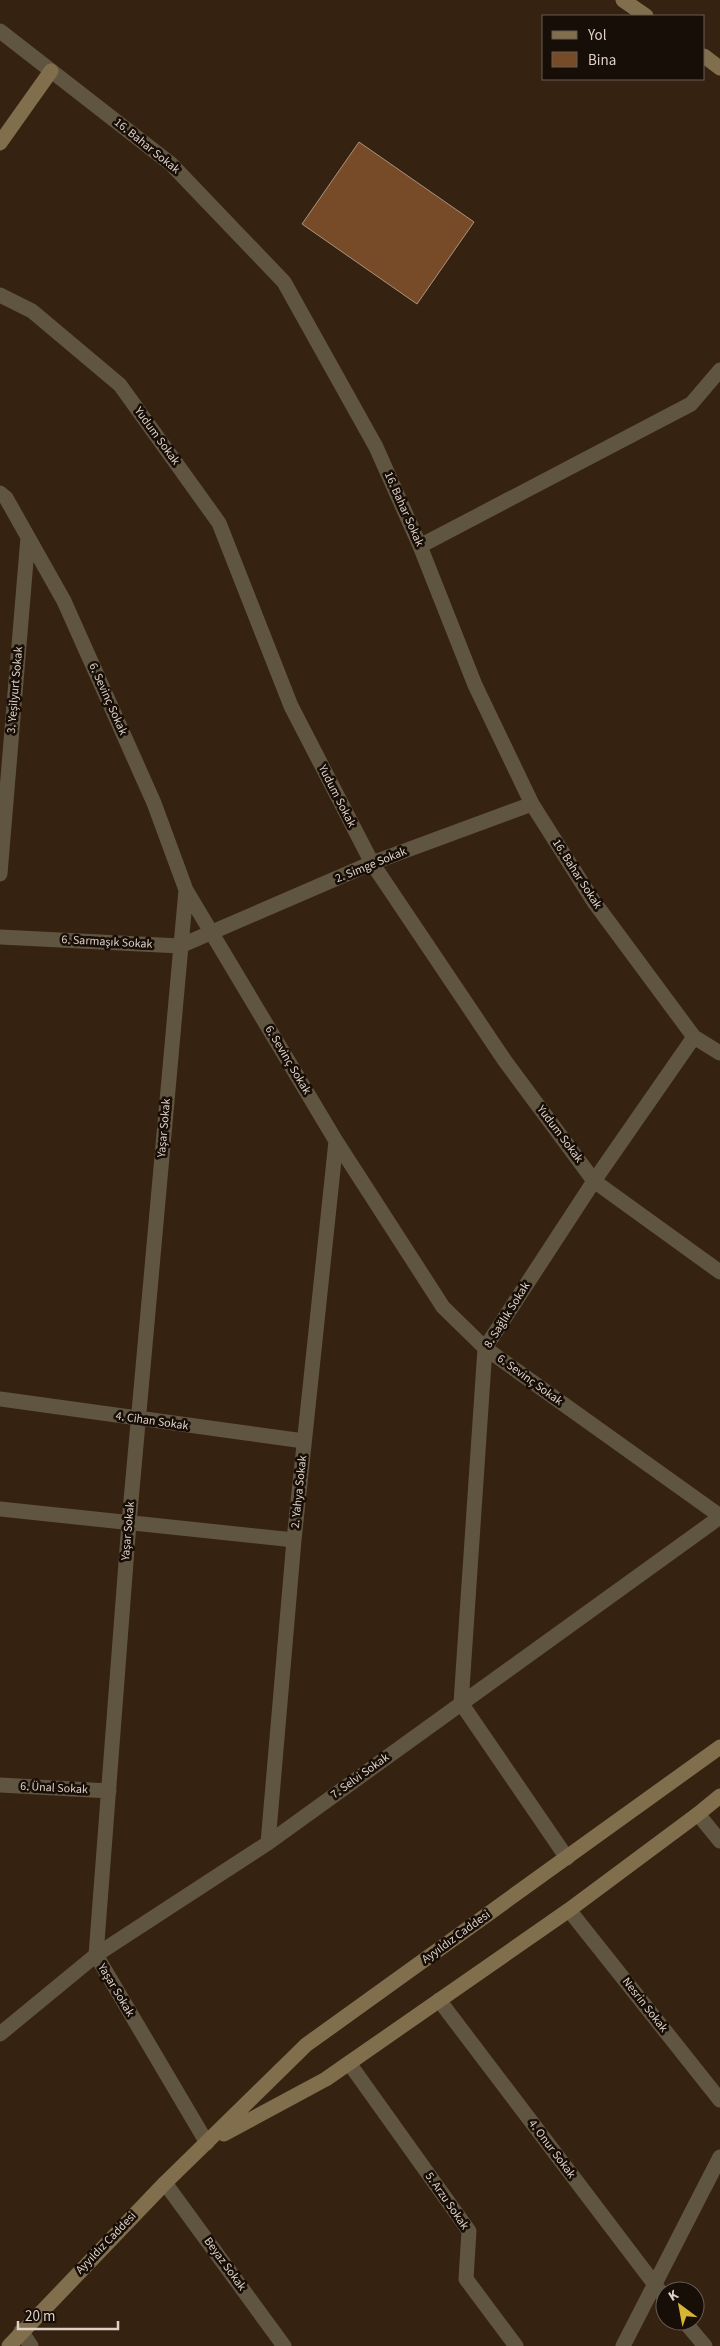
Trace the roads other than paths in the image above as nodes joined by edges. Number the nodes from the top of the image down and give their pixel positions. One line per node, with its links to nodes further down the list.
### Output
1 (623, 0): 2 (main road)
2 (645, 15)
3 (0, 31): 6 (street, 16. Bahar Sokak)
4 (705, 57): 5 (main road)
5 (720, 68)
6 (51, 71): 7 (main road); 12 (street, 16. Bahar Sokak)
7 (0, 143)
8 (0, 295): 14 (street, Yudum Sokak)
9 (720, 370): 12 (street)
10 (0, 493): 11 (street, 6. Sevinç Sokak)
11 (28, 536): 15 (street, 3. Yeşilyurt Sokak); 16 (street, 6. Sevinç Sokak)
12 (420, 546): 13 (street, 16. Bahar Sokak)
13 (532, 804): 14 (street, 2. Simge Sokak); 20 (street, 16. Bahar Sokak)
14 (372, 863): 17 (street, 2. Simge Sokak); 23 (street, Yudum Sokak)
15 (0, 874)
16 (186, 890): 17 (street, 6. Sevinç Sokak); 19 (street, Yaşar Sokak)
17 (211, 933): 19 (street, 6. Sarmaşık Sokak); 22 (street, 6. Sevinç Sokak)
18 (0, 937): 19 (street, 6. Sarmaşık Sokak)
19 (180, 946): 27 (street, Yaşar Sokak)
20 (694, 1037): 21 (street, 16. Bahar Sokak); 23 (street, 8. Sağlık Sokak)
21 (720, 1053)
22 (336, 1141): 25 (street, 6. Sevinç Sokak); 28 (street, 2. Yahya Sokak)
23 (594, 1181): 24 (street, Yudum Sokak); 25 (street, 8. Sağlık Sokak)
24 (720, 1272)
25 (485, 1348): 30 (street, 6. Sevinç Sokak); 33 (street, 8. Sağlık Sokak)
26 (0, 1399): 27 (street, 4. Cihan Sokak)
27 (138, 1419): 28 (street, 4. Cihan Sokak); 31 (street, Yaşar Sokak)
28 (304, 1441): 32 (street, 2. Yahya Sokak)
29 (0, 1509): 31 (street)
30 (720, 1516): 33 (street, 7. Selvi Sokak)
31 (129, 1523): 32 (street); 36 (street, Yaşar Sokak)
32 (294, 1540): 40 (street, 2. Yahya Sokak)
33 (461, 1703): 40 (street, 7. Selvi Sokak); 41 (street)
34 (720, 1747): 41 (main road, Ayyıldız Caddesi)
35 (0, 1785): 36 (street, 6. Ünal Sokak)
36 (108, 1790): 43 (street, Yaşar Sokak)
37 (720, 1796): 38 (main road, Ayyıldız Caddesi)
38 (698, 1814): 39 (street); 42 (main road, Ayyıldız Caddesi)
39 (720, 1841)
40 (268, 1842): 43 (street, 7. Selvi Sokak)
41 (566, 1858): 48 (main road, Ayyıldız Caddesi)
42 (569, 1910): 44 (main road, Ayyıldız Caddesi); 47 (street, Nesrin Sokak)
43 (96, 1955): 45 (street, 7. Selvi Sokak); 48 (street, Yaşar Sokak)
44 (439, 2000): 46 (main road, Ayyıldız Caddesi); 51 (street, 4. Onur Sokak)
45 (0, 2034)
46 (349, 2063): 48 (main road, Ayyıldız Caddesi); 57 (street, 5. Arzu Sokak)
47 (720, 2100)
48 (207, 2143): 50 (main road, Ayyıldız Caddesi)
49 (720, 2157): 51 (street)
50 (165, 2183): 52 (main road, Ayyıldız Caddesi); 56 (street, Beyaz Sokak)
51 (654, 2285): 58 (street)
52 (21, 2331): 54 (main road, Ayyıldız Caddesi); 55 (street)
53 (692, 2331): 59 (street)
54 (9, 2346)
55 (31, 2346)
56 (284, 2346)
57 (516, 2346)
58 (623, 2346)
59 (704, 2346)

